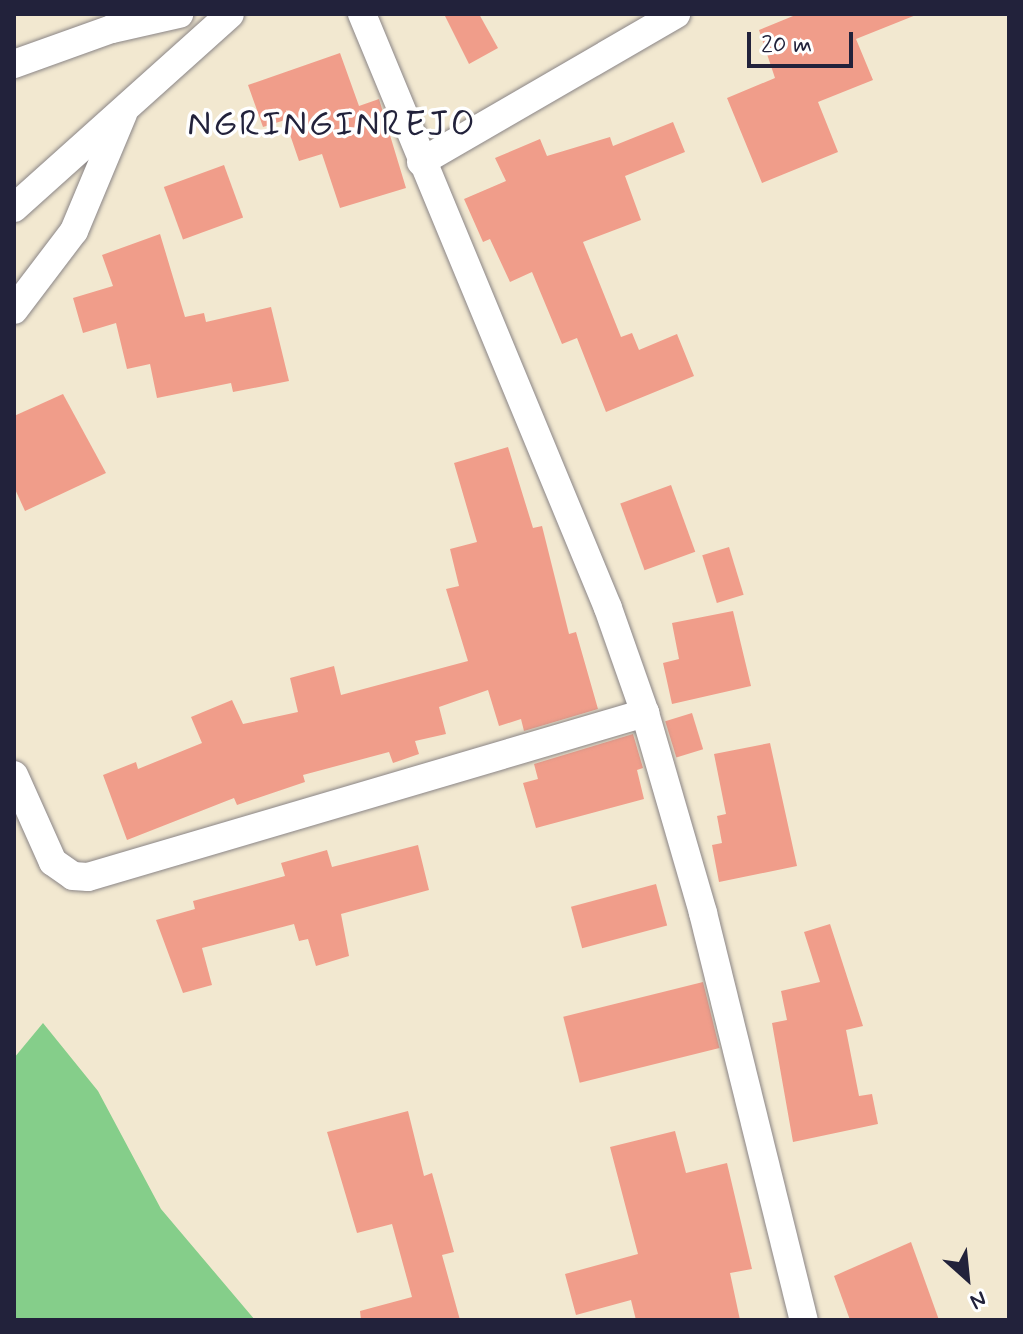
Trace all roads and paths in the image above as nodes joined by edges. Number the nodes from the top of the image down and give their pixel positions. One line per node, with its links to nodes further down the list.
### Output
1 (179, 14): 5 (street)
2 (230, 14): 6 (street)
3 (362, 14): 7 (street)
4 (676, 14): 7 (street)
5 (14, 64)
6 (123, 113): 8 (street); 9 (street)
7 (421, 162): 10 (street)
8 (14, 208)
9 (14, 310)
10 (645, 713): 11 (street); 12 (street)
11 (14, 775)
12 (804, 1320)

